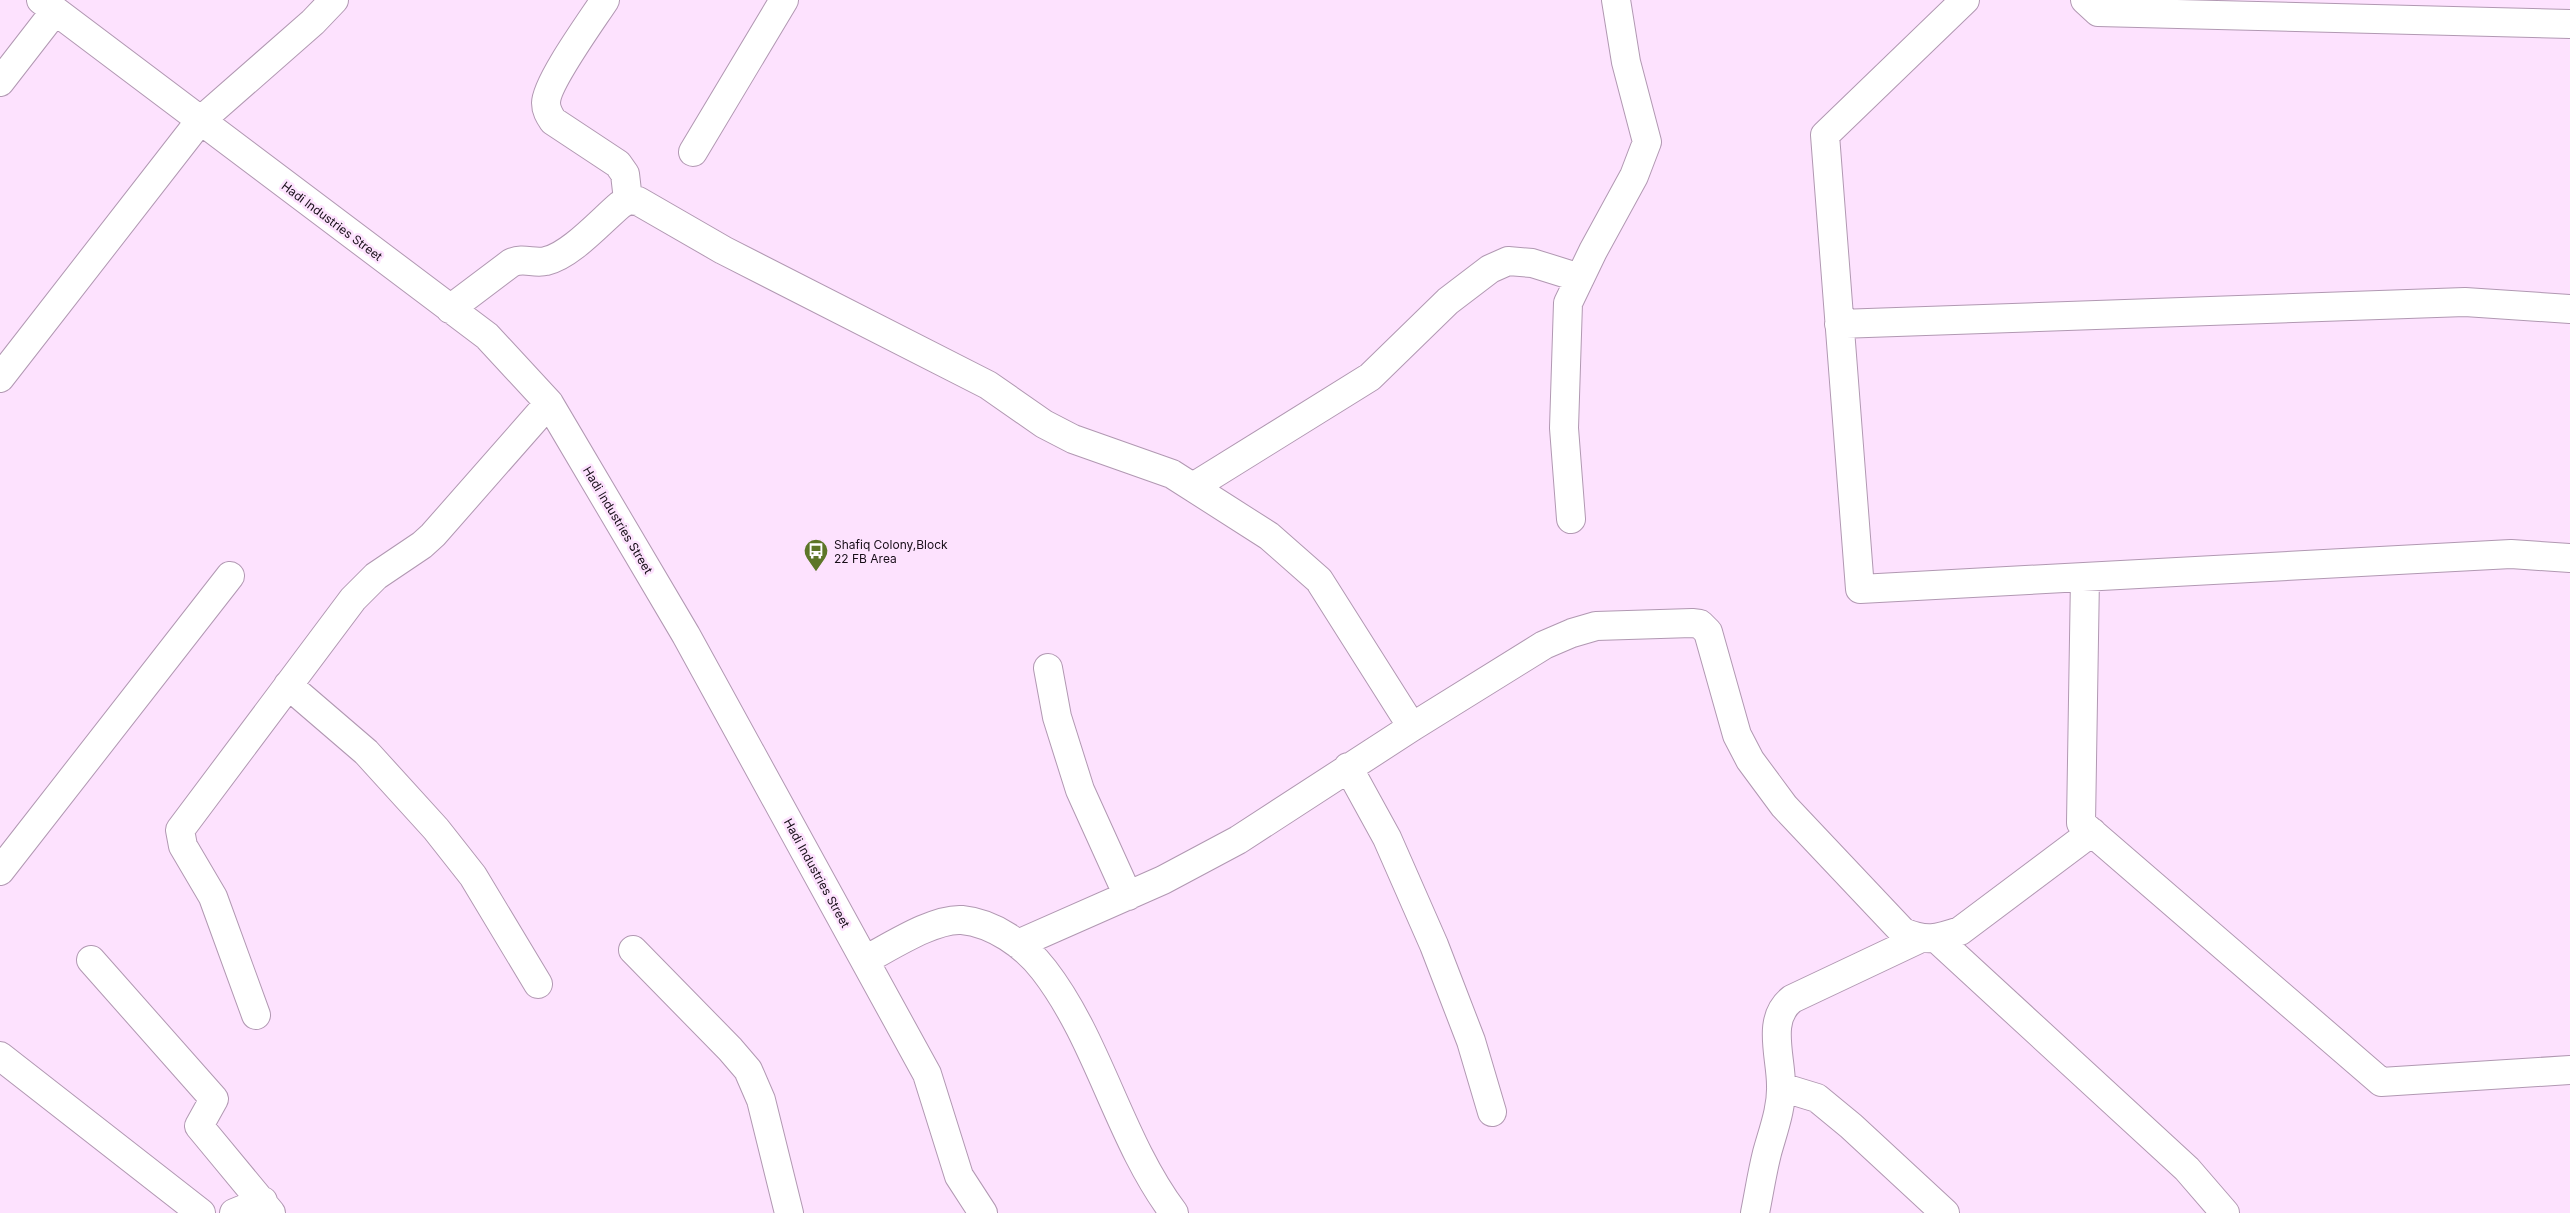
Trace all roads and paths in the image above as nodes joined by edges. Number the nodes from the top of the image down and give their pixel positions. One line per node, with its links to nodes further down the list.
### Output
1 (334, 0): 11 (street)
2 (605, 0): 13 (street)
3 (784, 0): 12 (street)
4 (1616, 0): 14 (street)
5 (1966, 0): 17 (street)
6 (2085, 0): 8 (street)
7 (48, 6): 10 (street); 11 (street, Hadi Industries Street)
8 (2434, 10): 9 (street)
9 (2570, 24)
10 (0, 82)
11 (199, 122): 15 (street, Hadi Industries Street); 18 (street)
12 (693, 152)
13 (628, 200): 15 (street); 20 (street)
14 (1580, 278): 20 (street); 21 (street)
15 (450, 309): 19 (street, Hadi Industries Street)
16 (2570, 309): 17 (street)
17 (1839, 324): 24 (street)
18 (0, 378)
19 (549, 403): 26 (street); 36 (street, Hadi Industries Street)
20 (1193, 487): 27 (street)
21 (1571, 519)
22 (2570, 558): 24 (street)
23 (230, 576): 30 (street)
24 (2085, 576): 29 (street)
25 (1048, 668): 31 (street)
26 (288, 685): 37 (street); 38 (street)
27 (1412, 726): 28 (street); 32 (street)
28 (1348, 767): 31 (street); 42 (street)
29 (2092, 832): 32 (street); 40 (street)
30 (0, 871)
31 (1128, 896): 33 (street)
32 (1928, 939): 41 (street); 51 (street)
33 (1018, 944): 36 (street); 48 (street)
34 (632, 950): 46 (street)
35 (91, 960): 43 (street)
36 (864, 960): 47 (street, Hadi Industries Street)
37 (538, 984)
38 (256, 1015)
39 (0, 1056): 44 (street)
40 (2570, 1070)
41 (1781, 1087): 49 (street); 50 (street)
42 (1492, 1112)
43 (267, 1207): 45 (street)
44 (201, 1213)
45 (234, 1213)
46 (789, 1213)
47 (982, 1213)
48 (1174, 1213)
49 (1755, 1213)
50 (1945, 1213)
51 (2225, 1213)

